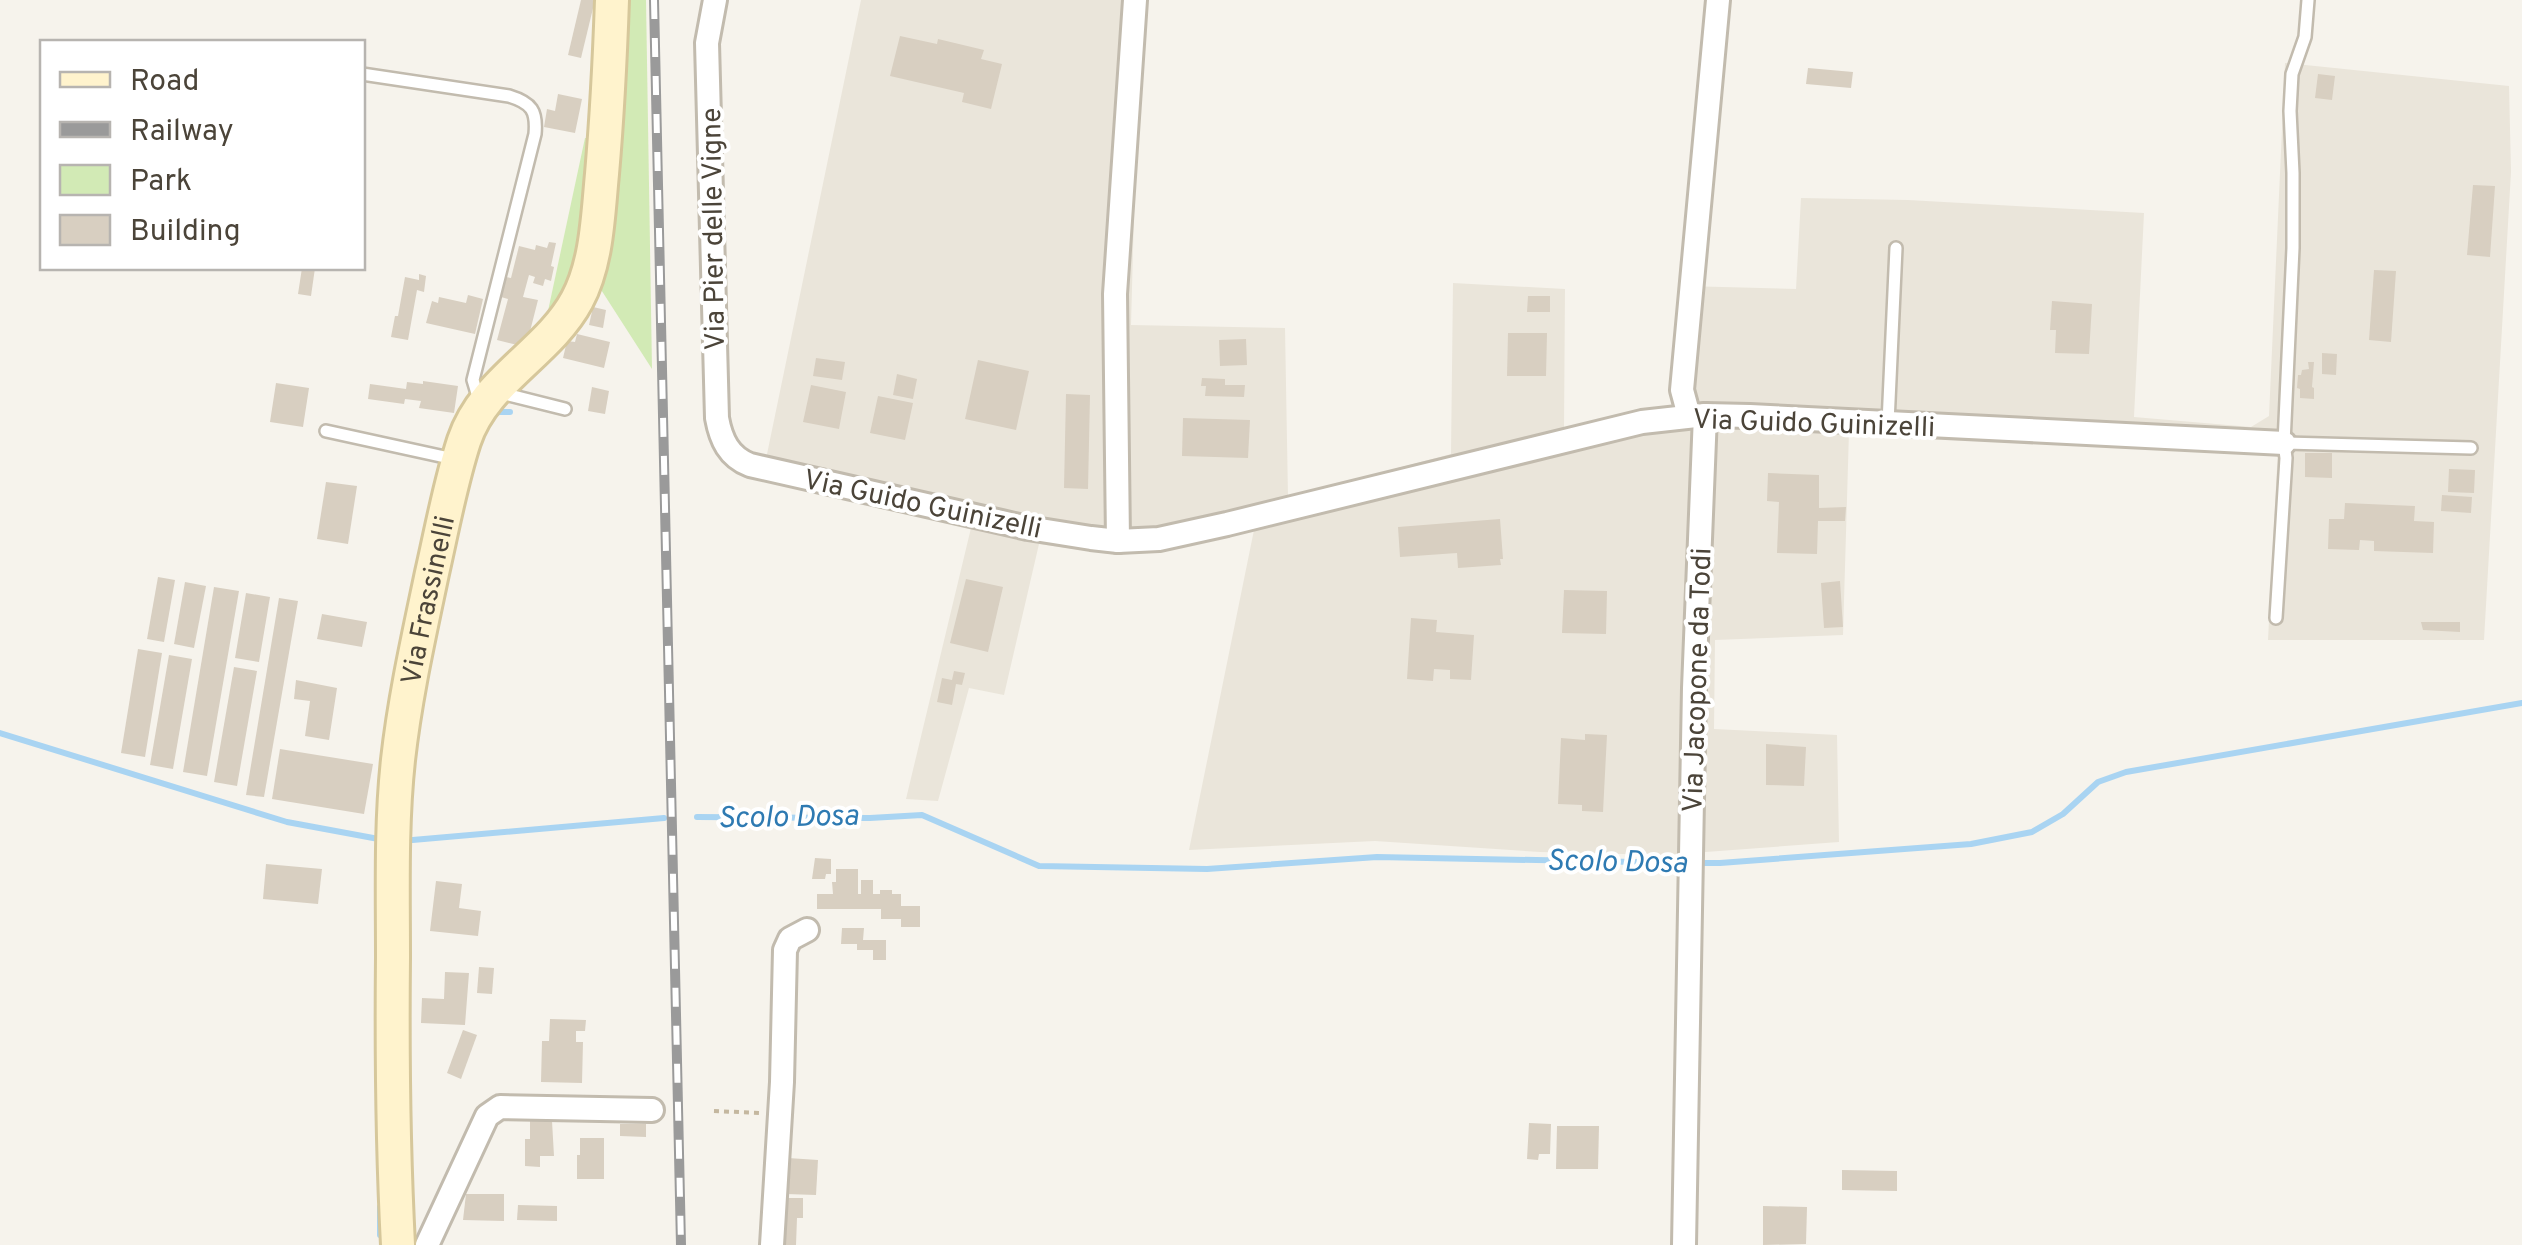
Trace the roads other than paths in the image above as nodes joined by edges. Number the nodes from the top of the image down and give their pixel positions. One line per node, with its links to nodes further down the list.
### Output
1 (612, 0): 8 (street, Via Frassinelli)
2 (715, 0): 15 (street, Via Pier delle Vigne)
3 (1135, 0): 17 (street)
4 (1718, 0): 10 (street, Via Jacopone da Todi)
5 (2308, 0): 13 (lane)
6 (365, 74): 8 (lane)
7 (1896, 248): 11 (lane)
8 (487, 399): 9 (lane); 16 (street, Via Frassinelli)
9 (565, 409)
10 (1697, 416): 11 (street, Via Guido Guinizelli); 17 (street, Via Guido Guinizelli); 24 (street, Via Jacopone da Todi)
11 (1888, 423): 13 (street, Via Guido Guinizelli)
12 (326, 430): 16 (lane)
13 (2284, 443): 14 (lane); 18 (lane)
14 (2471, 448)
15 (732, 455): 17 (street, Via Guido Guinizelli)
16 (458, 460): 21 (street, Via Frassinelli)
17 (1118, 541)
18 (2276, 618)
19 (807, 930): 23 (street)
20 (652, 1110): 22 (street)
21 (398, 1245)
22 (427, 1245)
23 (772, 1245)
24 (1684, 1245)

